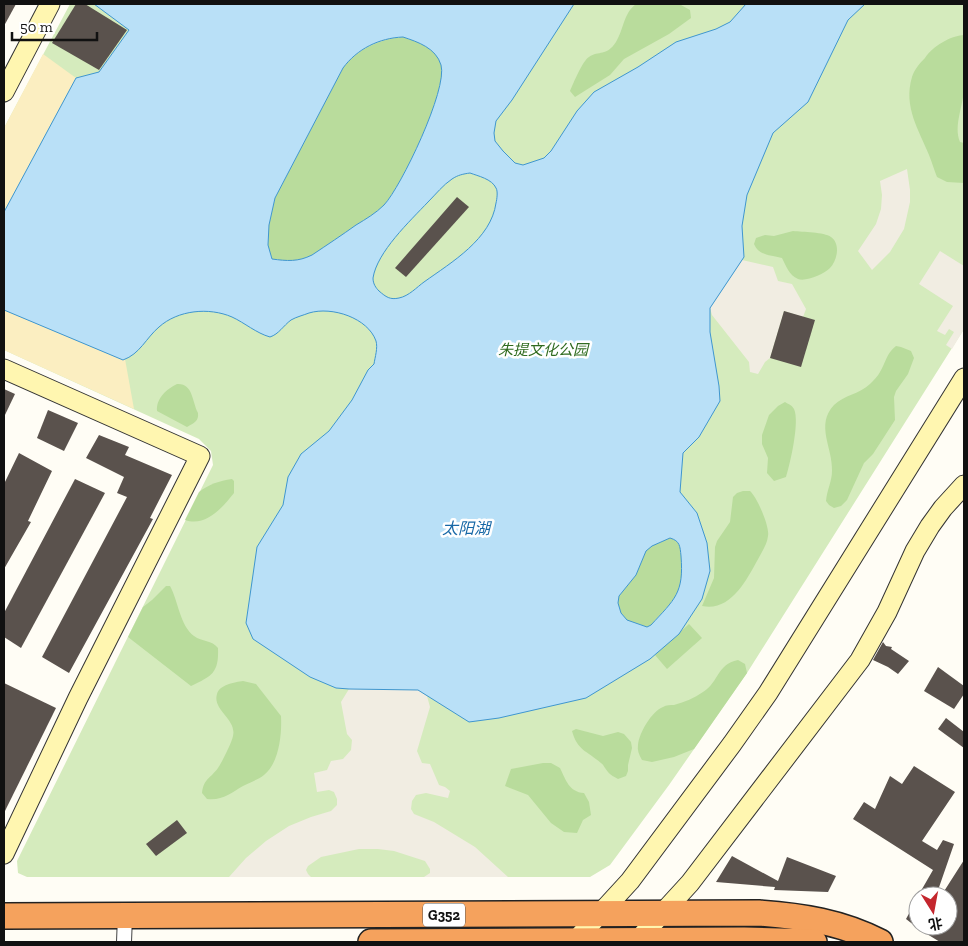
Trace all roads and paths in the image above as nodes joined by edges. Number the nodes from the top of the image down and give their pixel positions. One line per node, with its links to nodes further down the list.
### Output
1 (50, 4): 2 (main road)
2 (4, 92)
3 (4, 369): 6 (main road)
4 (964, 378): 7 (main road)
5 (964, 486): 8 (main road)
6 (4, 854)
7 (599, 914): 8 (highway, G352); 10 (highway, G352); 13 (main road)
8 (662, 914): 14 (main road); 16 (highway, G352)
9 (4, 916): 10 (highway, G352)
10 (125, 916): 11 (street)
11 (124, 942)
12 (371, 942): 13 (highway, G352)
13 (573, 942): 14 (highway, G352)
14 (636, 942): 15 (highway, G352)
15 (814, 942)
16 (880, 942)

